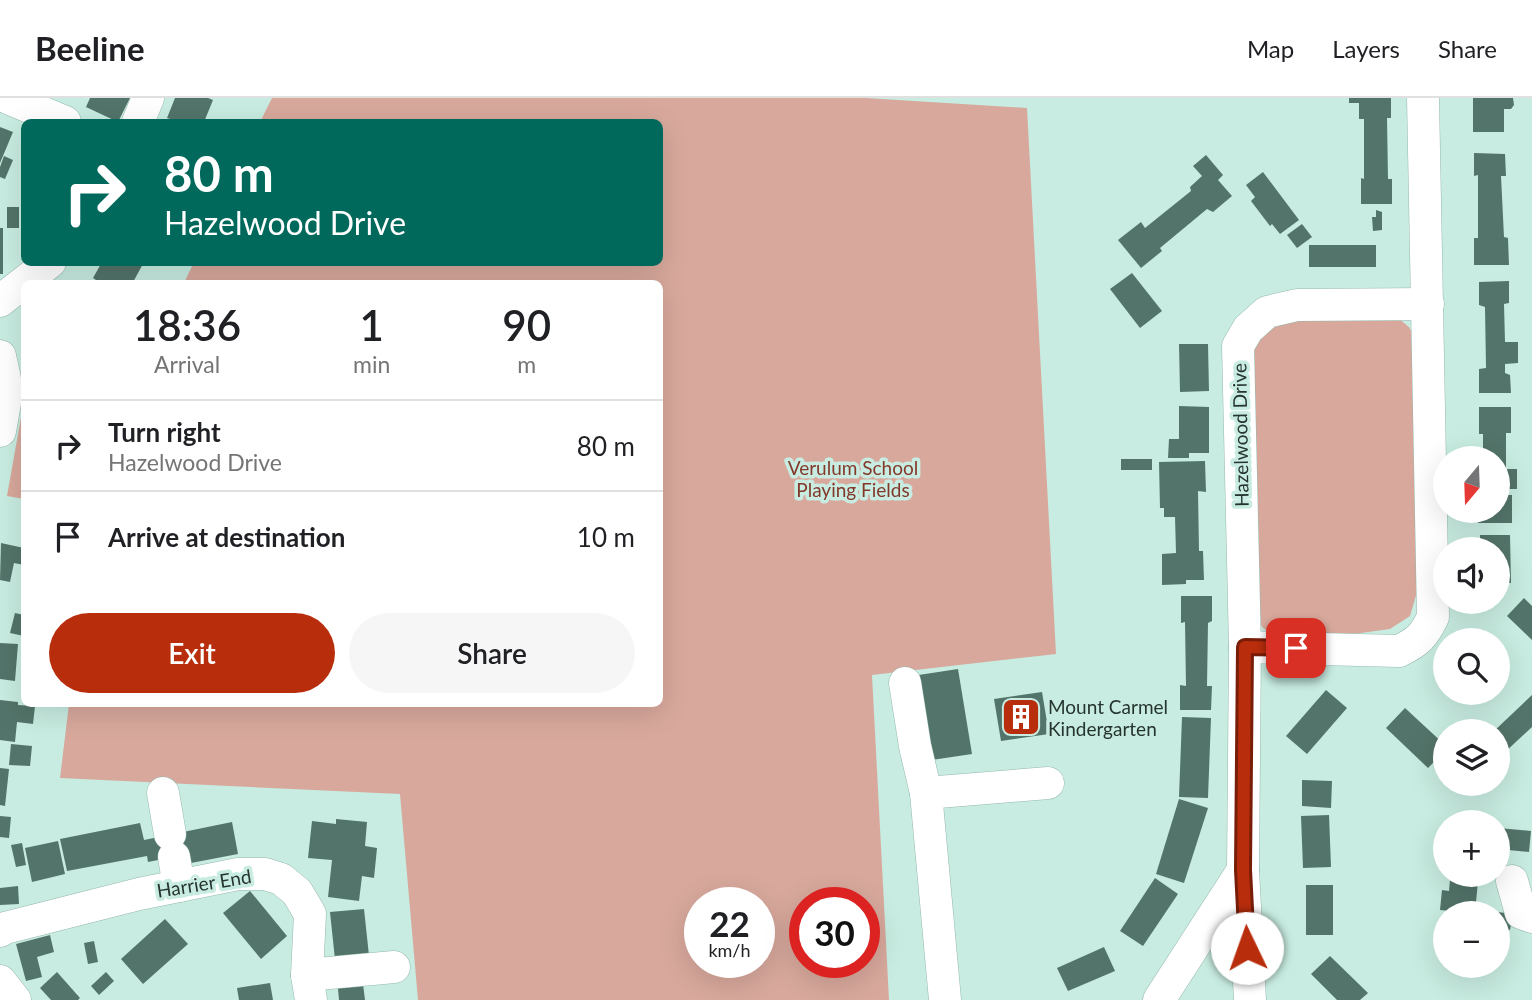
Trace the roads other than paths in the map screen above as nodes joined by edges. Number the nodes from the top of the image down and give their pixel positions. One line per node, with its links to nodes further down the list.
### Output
1 (8, 98): 4 (street)
2 (148, 98): 5 (street)
3 (1423, 98): 10 (street)
4 (58, 119)
5 (139, 119)
6 (45, 266): 7 (street)
7 (27, 280)
8 (21, 285): 9 (street)
9 (0, 301)
10 (1428, 304): 13 (street, Hazelwood Drive); 13 (street)
11 (9, 361): 12 (street)
12 (0, 431)
13 (1245, 647): 19 (street, Hazelwood Drive)
14 (905, 683): 17 (street)
15 (1048, 783): 17 (street)
16 (163, 793): 18 (street)
17 (926, 793): 27 (street)
18 (174, 859): 22 (street, Harrier End); 25 (street, Harrier End)
19 (1243, 870): 28 (street); 29 (street, Hazelwood Drive)
20 (1512, 881): 21 (street)
21 (1532, 917)
22 (0, 931)
23 (394, 967): 25 (street)
24 (0, 981): 26 (street)
25 (309, 988)
26 (15, 1000)
27 (945, 1000)
28 (1159, 1000)
29 (1250, 1000)

